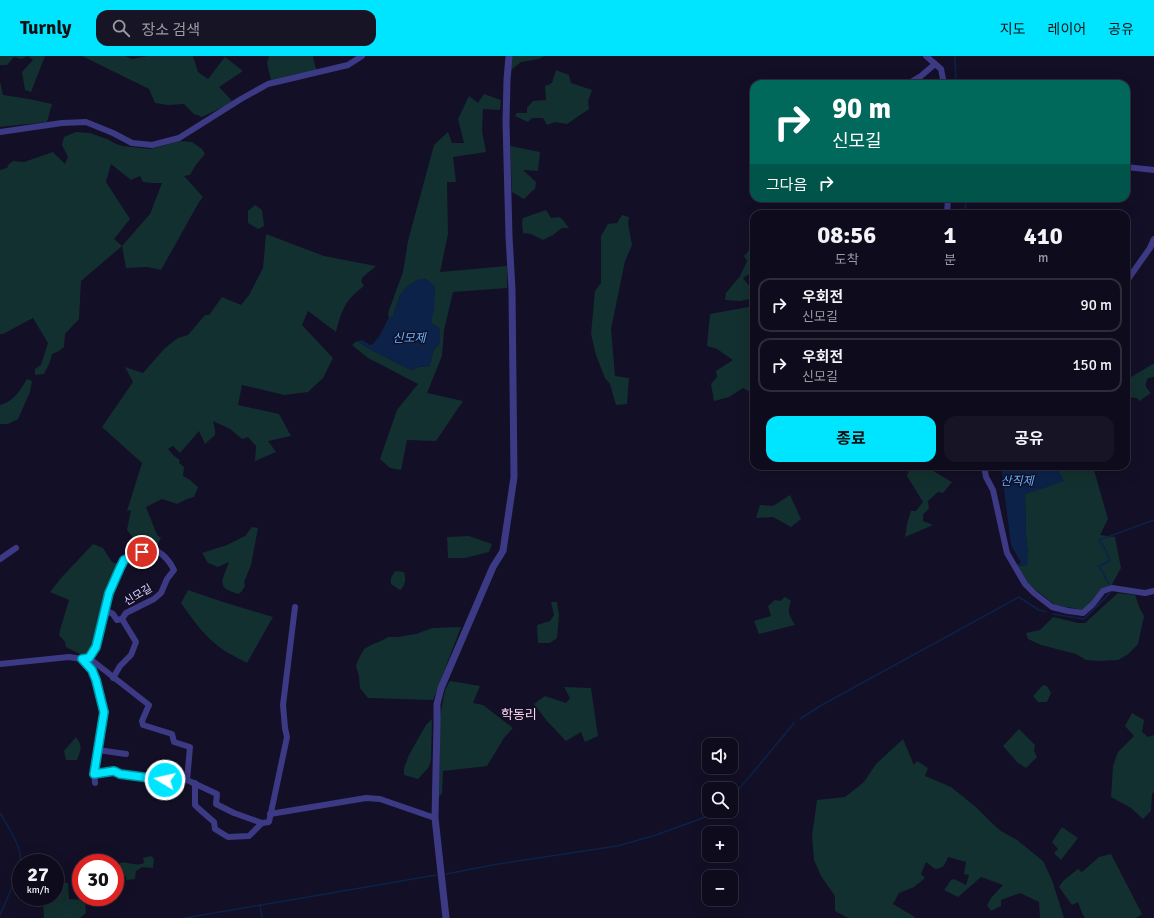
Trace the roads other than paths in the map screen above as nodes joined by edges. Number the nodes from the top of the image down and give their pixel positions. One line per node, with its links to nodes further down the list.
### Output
1 (362, 56): 7 (street)
2 (509, 56): 29 (street)
3 (926, 56): 4 (street)
4 (935, 64): 5 (street); 6 (street)
5 (914, 80)
6 (943, 80)
7 (0, 132)
8 (1130, 167): 9 (street)
9 (1154, 170)
10 (1154, 240): 11 (street)
11 (1130, 276)
12 (985, 470): 15 (street)
13 (16, 548): 14 (street)
14 (0, 559)
15 (1154, 591)
16 (295, 607): 28 (street)
17 (105, 610): 18 (street); 18 (street, 신모길); 19 (street, 신모길)
18 (122, 619): 21 (street, 신모길)
19 (85, 659): 20 (street); 21 (street); 22 (street)
20 (0, 664)
21 (113, 678): 25 (street)
22 (98, 750): 23 (street); 24 (street)
23 (126, 754)
24 (94, 774): 25 (street); 26 (street)
25 (187, 780): 27 (street)
26 (95, 783)
27 (195, 783): 30 (street); 30 (street)
28 (270, 814): 29 (street); 30 (street)
29 (435, 818): 31 (street)
30 (262, 823)
31 (446, 918)

